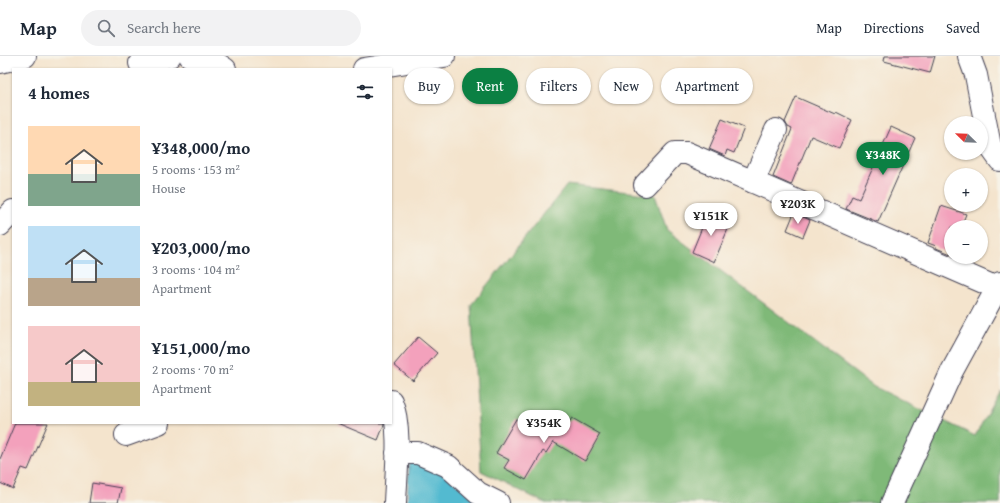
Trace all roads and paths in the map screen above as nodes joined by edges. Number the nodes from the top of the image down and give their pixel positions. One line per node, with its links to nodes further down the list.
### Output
1 (25, 56): 6 (street)
2 (170, 56): 7 (street)
3 (190, 56): 8 (street)
4 (444, 56): 9 (street)
5 (969, 56): 11 (street)
6 (0, 62)
7 (138, 63)
8 (224, 68)
9 (370, 68)
10 (776, 130): 12 (street)
11 (1000, 160)
12 (753, 182): 13 (street); 16 (street)
13 (645, 185)
14 (12, 212): 15 (street)
15 (0, 225)
16 (999, 285): 23 (street)
17 (392, 404): 20 (street)
18 (156, 424): 19 (street)
19 (126, 435)
20 (397, 452): 21 (street); 22 (street)
21 (394, 503)
22 (498, 503)
23 (892, 503)

